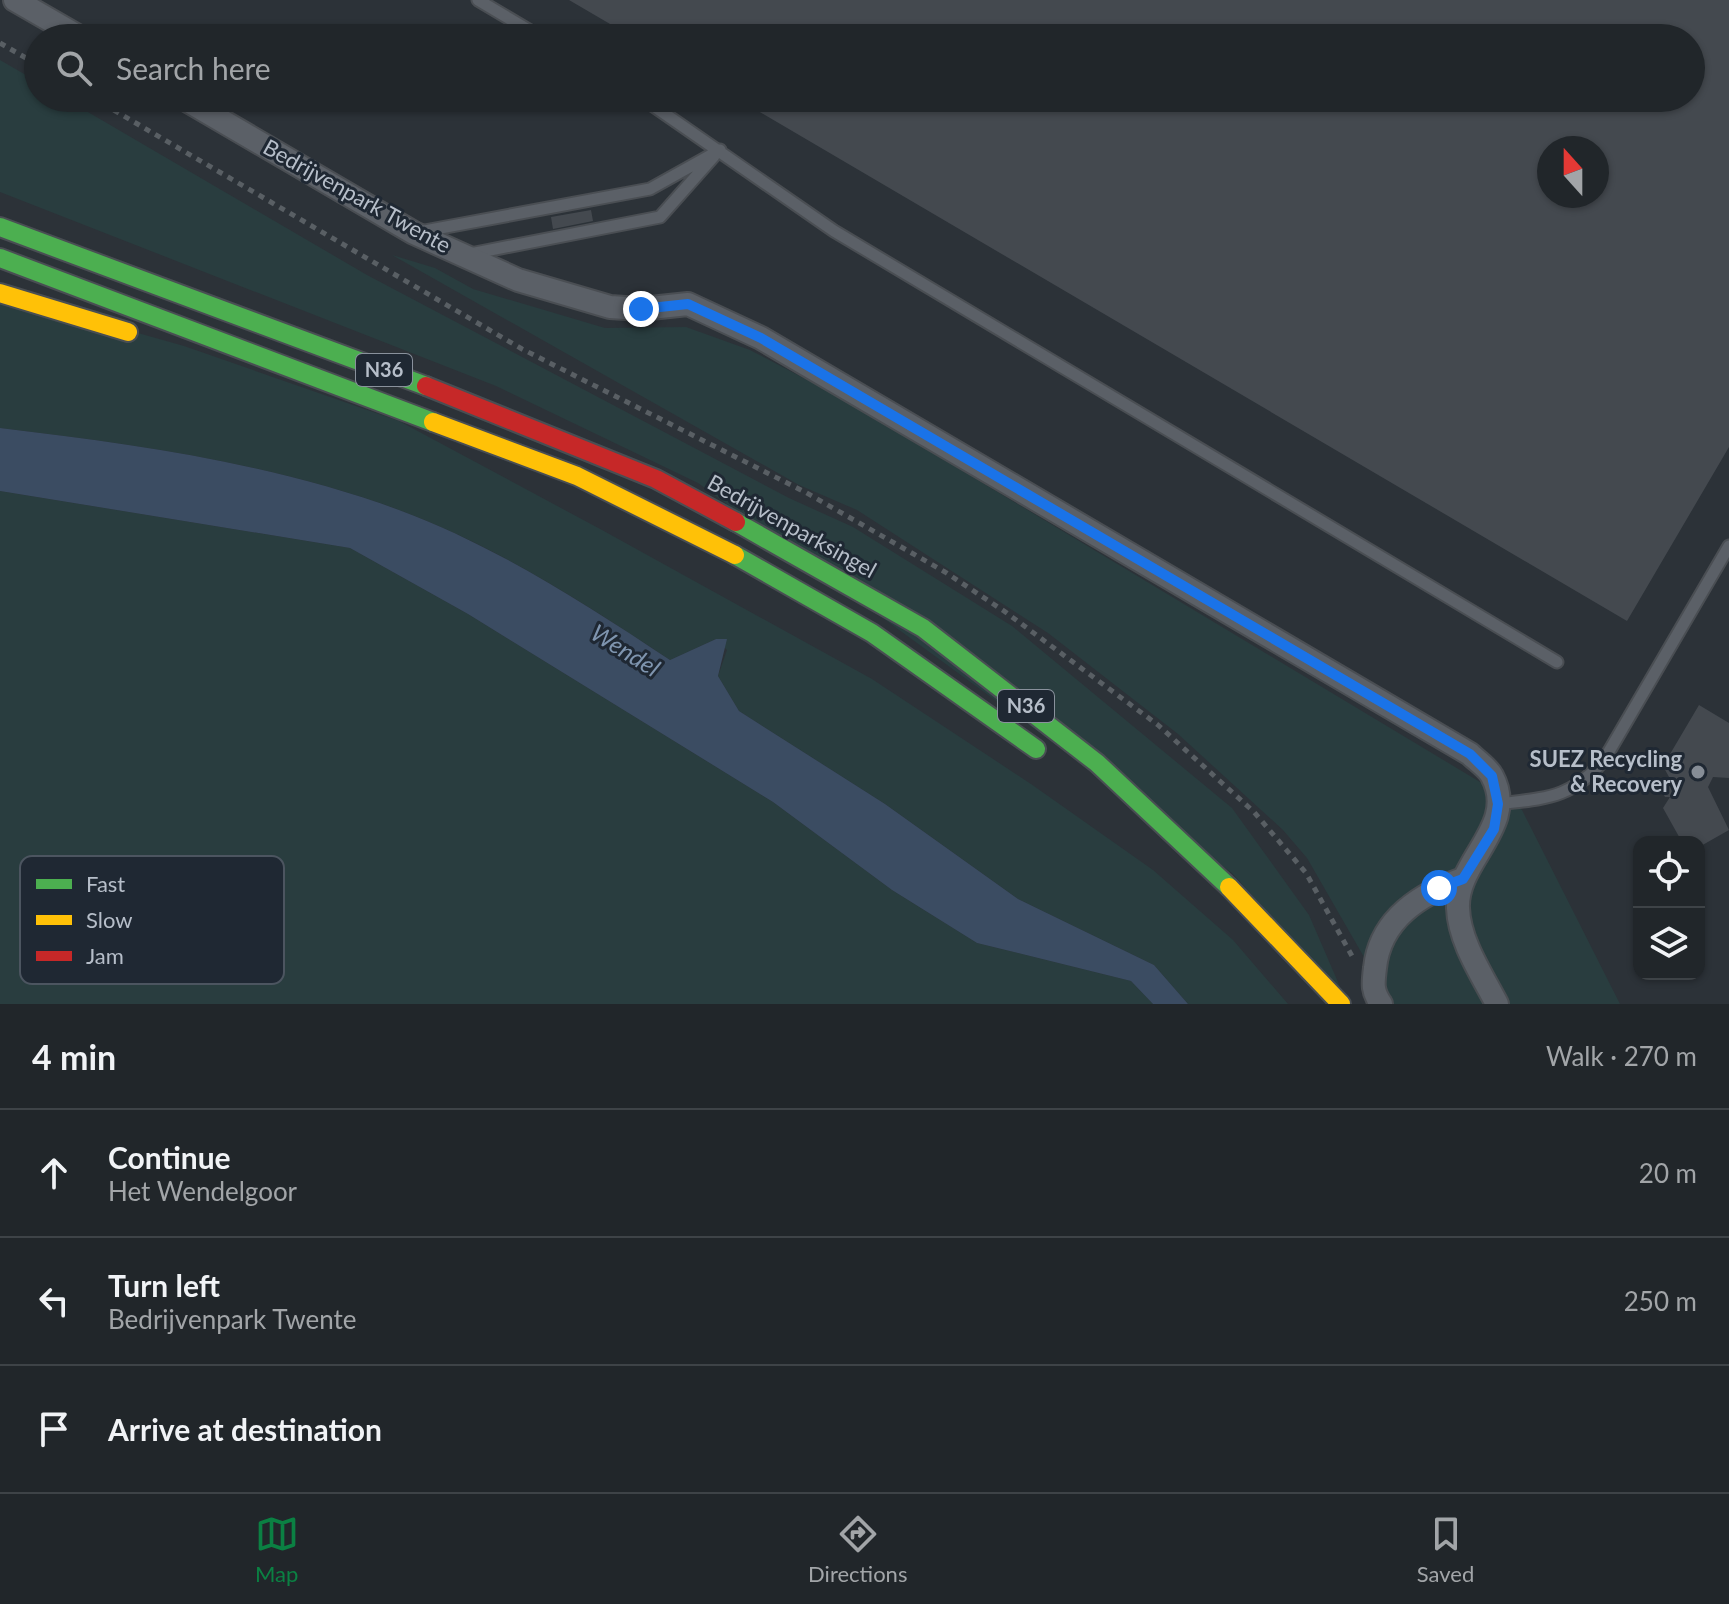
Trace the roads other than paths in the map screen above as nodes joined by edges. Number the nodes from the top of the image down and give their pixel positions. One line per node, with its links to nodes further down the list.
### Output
1 (15, 0): 3 (street)
2 (478, 0): 4 (lane)
3 (57, 24)
4 (518, 24)
5 (207, 112): 10 (street, Bedrijvenpark Twente)
6 (663, 112): 7 (lane)
7 (720, 150): 10 (lane); 11 (lane); 17 (lane)
8 (14, 211): 13 (highway, N36)
9 (0, 227): 13 (highway, N36)
10 (414, 233): 11 (street, Bedrijvenpark Twente)
11 (463, 255): 19 (street, Bedrijvenpark Twente)
12 (0, 258): 15 (highway, N36)
13 (109, 268): 22 (highway, Bedrijvenparksingel / N36)
14 (0, 293): 15 (highway, N36)
15 (300, 370): 18 (highway, N36)
16 (1729, 546): 19 (lane)
17 (1557, 662)
18 (1055, 764)
19 (1498, 804): 20 (street)
20 (1463, 879): 21 (street); 23 (street)
21 (1377, 998)
22 (1341, 1004)
23 (1497, 1004)

